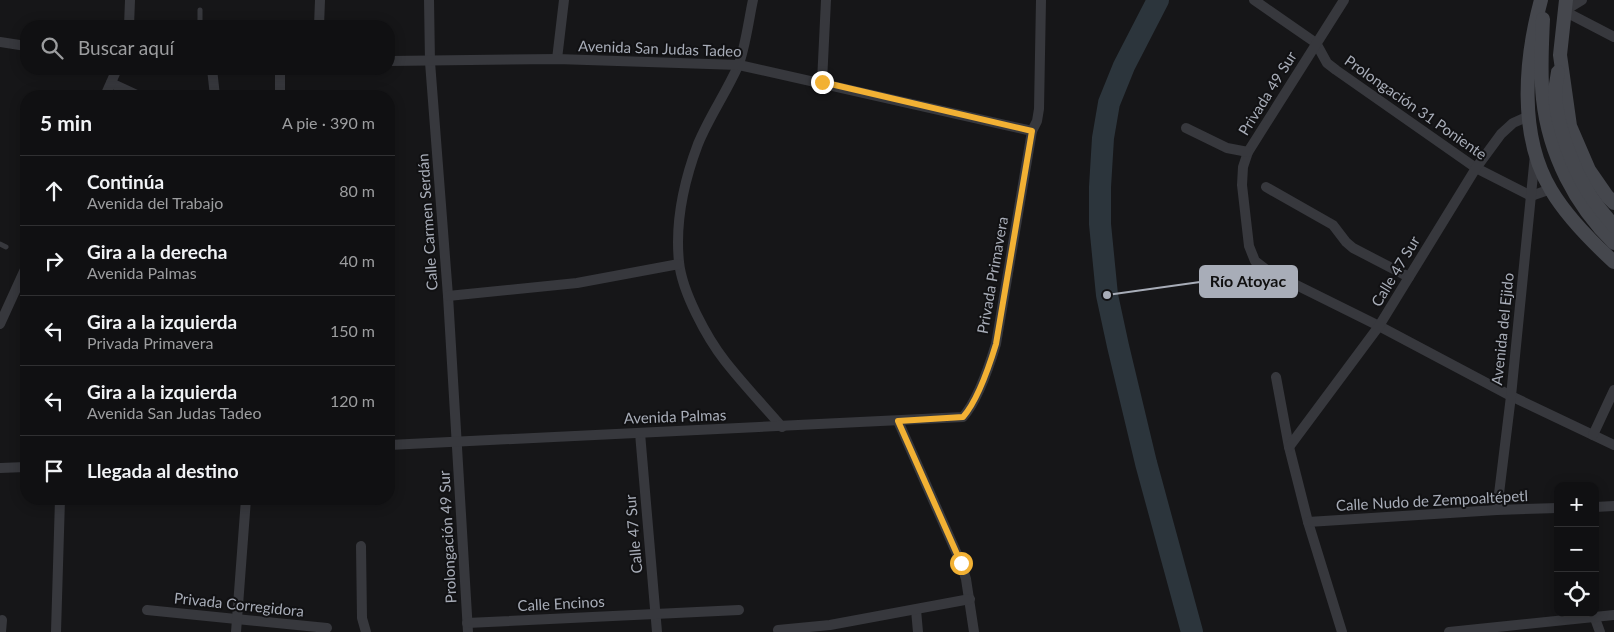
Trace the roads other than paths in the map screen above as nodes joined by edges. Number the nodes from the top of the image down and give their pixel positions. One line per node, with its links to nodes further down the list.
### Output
1 (130, 0): 14 (street)
2 (320, 0): 16 (street)
3 (429, 0): 24 (street, Calle Carmen Serdán)
4 (564, 0): 22 (street)
5 (753, 0): 25 (street)
6 (826, 0): 29 (street)
7 (1040, 0): 36 (street, Privada Primavera)
8 (1254, 0): 19 (street, Prolongación 31 Poniente)
9 (1344, 0): 19 (street, Privada 49 Sur)
10 (1542, 0): 35 (main road); 46 (main road)
11 (1582, 0): 12 (street)
12 (1564, 6): 17 (street); 21 (main road)
13 (200, 10): 15 (lane)
14 (130, 20)
15 (200, 20)
16 (319, 20)
17 (1614, 37)
18 (0, 42): 20 (street)
19 (1316, 43): 38 (street, Privada 49 Sur); 40 (street, Prolongación 31 Poniente)
20 (20, 45)
21 (1560, 55): 44 (main road); 45 (main road)
22 (557, 59): 24 (street, Avenida San Judas Tadeo); 25 (street, Avenida San Judas Tadeo)
23 (395, 61): 24 (street, Avenida San Judas Tadeo)
24 (430, 62): 53 (street, Calle Carmen Serdán)
25 (739, 65): 29 (street, Avenida San Judas Tadeo); 50 (street)
26 (114, 75): 30 (street)
27 (213, 75): 33 (street)
28 (280, 75): 34 (street)
29 (822, 82): 36 (street, Avenida San Judas Tadeo)
30 (111, 83): 31 (street); 32 (street)
31 (107, 90)
32 (126, 90)
33 (214, 90)
34 (280, 90)
35 (1529, 116): 39 (main road); 40 (street, Calle 47 Sur)
36 (1034, 126): 59 (street, Privada Primavera)
37 (1186, 128): 38 (street, Privada 49 Sur)
38 (1248, 152): 55 (street)
39 (1535, 152): 42 (main road); 43 (street, Avenida del Ejido)
40 (1476, 168): 43 (street, Prolongación 31 Poniente); 51 (street, Calle 47 Sur)
41 (1266, 187): 51 (street)
42 (1551, 189): 43 (street); 49 (main road)
43 (1531, 196): 58 (street, Avenida del Ejido)
44 (1614, 203)
45 (1614, 226)
46 (1614, 243)
47 (0, 244): 48 (lane)
48 (6, 247)
49 (1614, 262)
50 (679, 264): 53 (street); 61 (street)
51 (1409, 277): 55 (street, Calle 47 Sur)
52 (20, 280): 54 (street)
53 (448, 296): 64 (street, Calle Carmen Serdán)
54 (0, 324)
55 (1379, 326): 58 (street); 67 (street, Calle 47 Sur)
56 (1276, 377): 67 (street)
57 (1614, 390): 63 (street)
58 (1511, 396): 63 (street); 75 (street, Avenida del Ejido)
59 (963, 417): 60 (street, Avenida Palmas)
60 (898, 421): 61 (street, Avenida Palmas); 78 (street)
61 (782, 427): 62 (street, Avenida Palmas)
62 (640, 433): 64 (street, Avenida Palmas); 82 (street, Calle 47 Sur)
63 (1593, 435): 66 (street)
64 (456, 441): 65 (street, Avenida Palmas); 89 (street, Prolongación 49 Sur)
65 (395, 445)
66 (1614, 446)
67 (1289, 447): 76 (street)
68 (20, 467): 69 (street)
69 (0, 468)
70 (60, 505): 94 (street)
71 (246, 505): 88 (street)
72 (1614, 506): 73 (street)
73 (1599, 507)
74 (1554, 508): 75 (street, Calle Nudo de Zempoaltépetl)
75 (1497, 510): 76 (street, Calle Nudo de Zempoaltépetl)
76 (1308, 522): 100 (street)
77 (361, 546): 96 (street)
78 (970, 599): 81 (street); 99 (street)
79 (148, 610): 88 (street, Privada Corregidora)
80 (739, 610): 82 (street, Calle Encinos)
81 (916, 610): 91 (street); 98 (street)
82 (656, 614): 89 (street, Calle Encinos); 97 (street, Calle 47 Sur)
83 (1599, 615): 84 (street)
84 (1614, 615)
85 (1577, 617): 101 (street)
86 (1595, 617): 102 (street)
87 (2, 620): 93 (street)
88 (237, 620): 90 (street, Privada Corregidora); 95 (street)
89 (468, 627)
90 (327, 628)
91 (831, 628): 92 (street)
92 (778, 630)
93 (1, 632)
94 (56, 632)
95 (236, 632)
96 (366, 632)
97 (657, 632)
98 (918, 632)
99 (974, 632)
100 (1342, 632)
101 (1449, 632)
102 (1600, 632)

